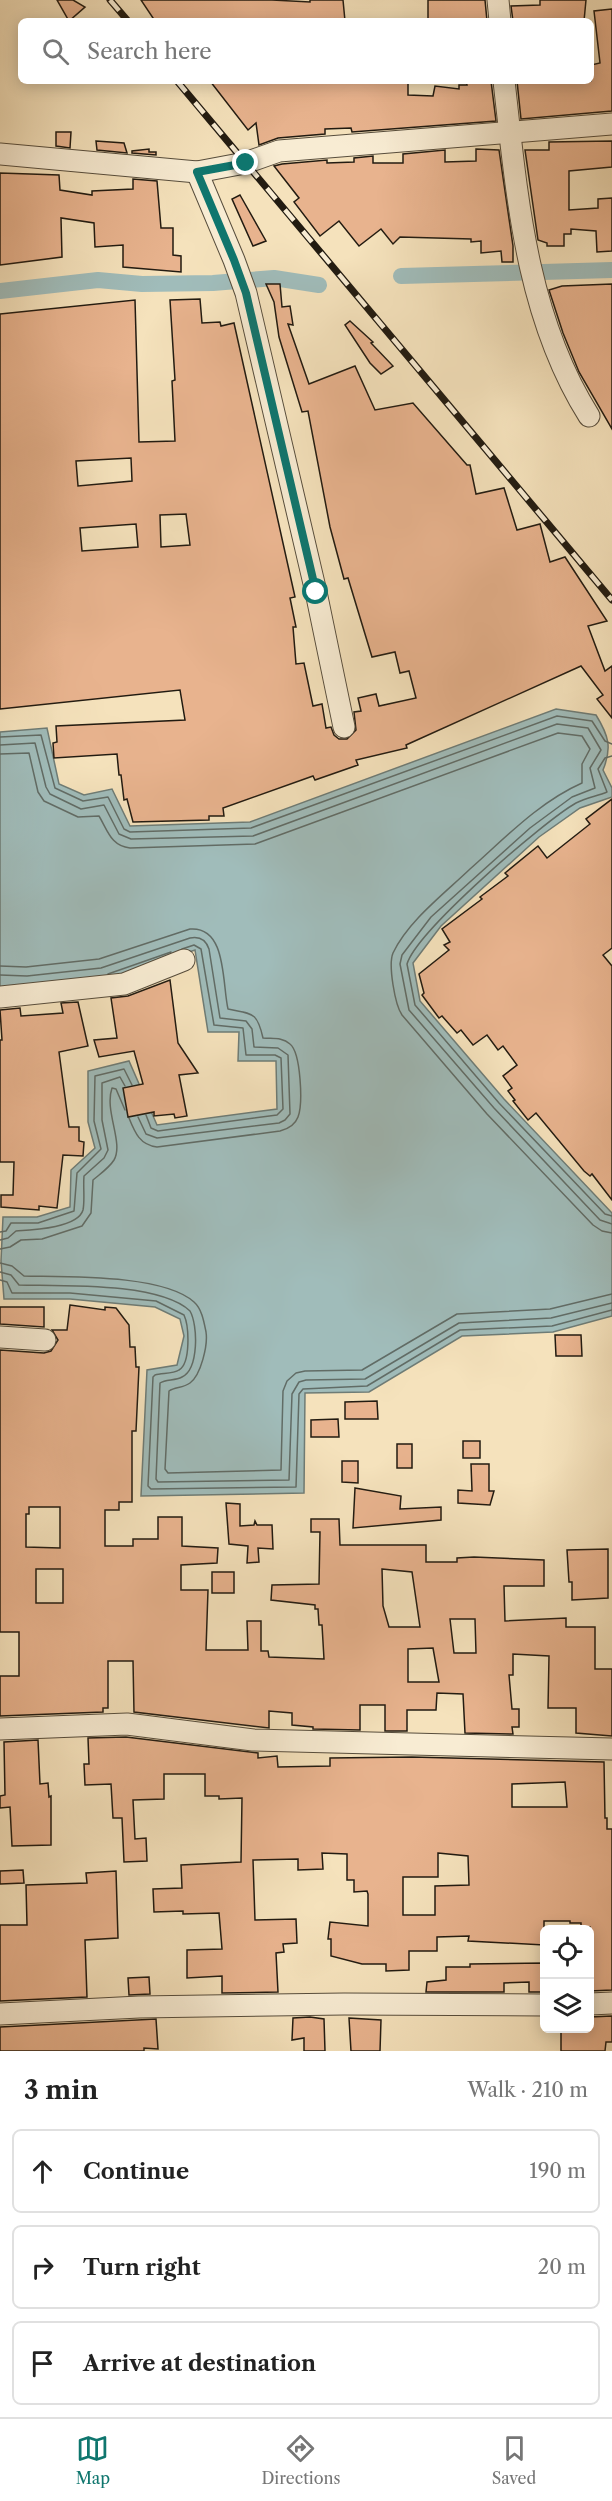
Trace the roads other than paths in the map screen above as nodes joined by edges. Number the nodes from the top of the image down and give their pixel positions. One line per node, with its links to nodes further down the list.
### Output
1 (498, 0): 2 (street)
2 (500, 18)
3 (504, 84): 5 (street)
4 (612, 124): 5 (street)
5 (510, 132): 7 (street); 8 (street)
6 (0, 154): 7 (street)
7 (197, 172): 9 (street)
8 (589, 416)
9 (344, 727)
10 (184, 960): 11 (street)
11 (0, 997)
12 (0, 1337): 13 (street)
13 (45, 1340)
14 (0, 1730): 15 (street)
15 (612, 1749)
16 (612, 2003): 17 (street)
17 (594, 2004)
18 (540, 2005): 19 (street)
19 (0, 2014)

